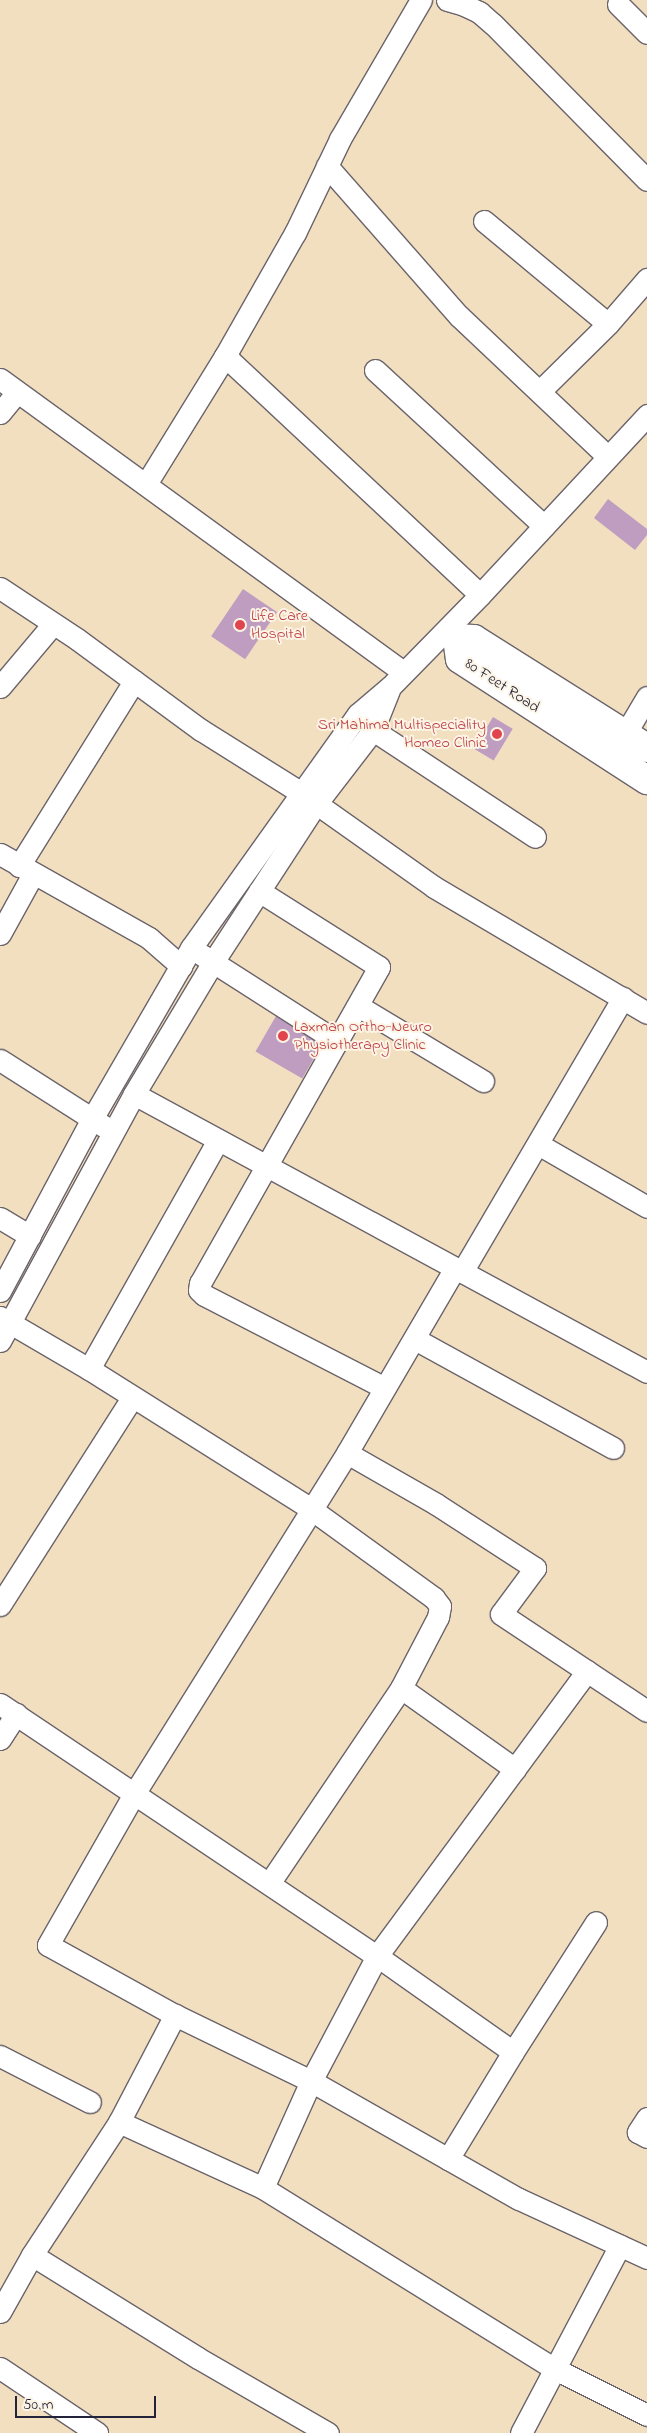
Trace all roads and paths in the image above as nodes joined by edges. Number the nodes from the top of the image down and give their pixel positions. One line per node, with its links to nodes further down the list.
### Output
1 (421, 0): 5 (street)
2 (447, 0): 6 (street)
3 (618, 4): 4 (street)
4 (647, 33)
5 (327, 166): 10 (street); 13 (street)
6 (647, 180)
7 (484, 221): 9 (street)
8 (647, 279): 9 (street)
9 (608, 324): 13 (street)
10 (226, 356): 18 (street); 21 (street)
11 (375, 370): 19 (street)
12 (0, 379): 14 (street)
13 (540, 391): 17 (street)
14 (16, 393): 15 (street); 18 (street)
15 (0, 413)
16 (647, 415): 17 (street)
17 (608, 457): 19 (street)
18 (146, 484): 24 (street)
19 (544, 526): 21 (street)
20 (0, 588): 22 (street)
21 (480, 595): 23 (street)
22 (54, 624): 25 (street); 26 (street)
23 (451, 634): 24 (street); 29 (main road, 80 Feet Road); 30 (main road, 80 Feet Road)
24 (397, 680): 28 (street); 31 (street)
25 (134, 681): 31 (street); 34 (street)
26 (0, 687)
27 (647, 697): 29 (street)
28 (373, 730): 31 (street); 32 (street)
29 (636, 741)
30 (647, 780)
31 (308, 798): 35 (street); 37 (street); 39 (street)
32 (535, 837)
33 (0, 854): 34 (street)
34 (26, 870): 36 (street); 37 (street)
35 (259, 891): 38 (street); 40 (street)
36 (0, 934)
37 (186, 957): 38 (street); 46 (street)
38 (212, 962): 42 (street); 45 (street)
39 (623, 998): 41 (street); 49 (street)
40 (358, 1006): 42 (street); 44 (street)
41 (647, 1013)
42 (338, 1042): 50 (street)
43 (0, 1060): 46 (street)
44 (483, 1081)
45 (134, 1094): 47 (street); 48 (street)
46 (92, 1119): 47 (street); 53 (street)
47 (113, 1132): 56 (street)
48 (218, 1140): 50 (street); 59 (street)
49 (538, 1144): 51 (street); 54 (street)
50 (267, 1167): 54 (street); 61 (street)
51 (647, 1207)
52 (0, 1218): 53 (street)
53 (30, 1236): 55 (street)
54 (458, 1270): 57 (street); 60 (street)
55 (0, 1290)
56 (5, 1320): 58 (street); 59 (street)
57 (415, 1339): 61 (street); 63 (street)
58 (0, 1341)
59 (89, 1370): 62 (street)
60 (647, 1372)
61 (385, 1388): 64 (street)
62 (132, 1398): 65 (street); 66 (street)
63 (613, 1448)
64 (347, 1453): 65 (street); 67 (street)
65 (311, 1509): 68 (street); 73 (street)
66 (0, 1605)
67 (587, 1671): 70 (street); 72 (street)
68 (401, 1688): 72 (street); 74 (street)
69 (8, 1709): 71 (street); 73 (street)
70 (647, 1711)
71 (0, 1740)
72 (515, 1769): 76 (street)
73 (134, 1794): 74 (street); 77 (street)
74 (268, 1884): 76 (street)
75 (596, 1922): 78 (street)
76 (377, 1956): 78 (street); 80 (street)
77 (175, 2015): 80 (street); 83 (street)
78 (513, 2052): 85 (street)
79 (0, 2056): 81 (street)
80 (311, 2081): 85 (street); 86 (street)
81 (90, 2102)
82 (647, 2118): 84 (street)
83 (119, 2122): 86 (street); 88 (street)
84 (647, 2137)
85 (448, 2159): 87 (street)
86 (263, 2188): 92 (street)
87 (620, 2245): 89 (street); 92 (street)
88 (32, 2255): 90 (street); 95 (street)
89 (647, 2258)
90 (0, 2312)
91 (0, 2368): 94 (street)
92 (555, 2369): 93 (street); 96 (street)
93 (647, 2415)
94 (97, 2433)
95 (328, 2433)
96 (521, 2433)

